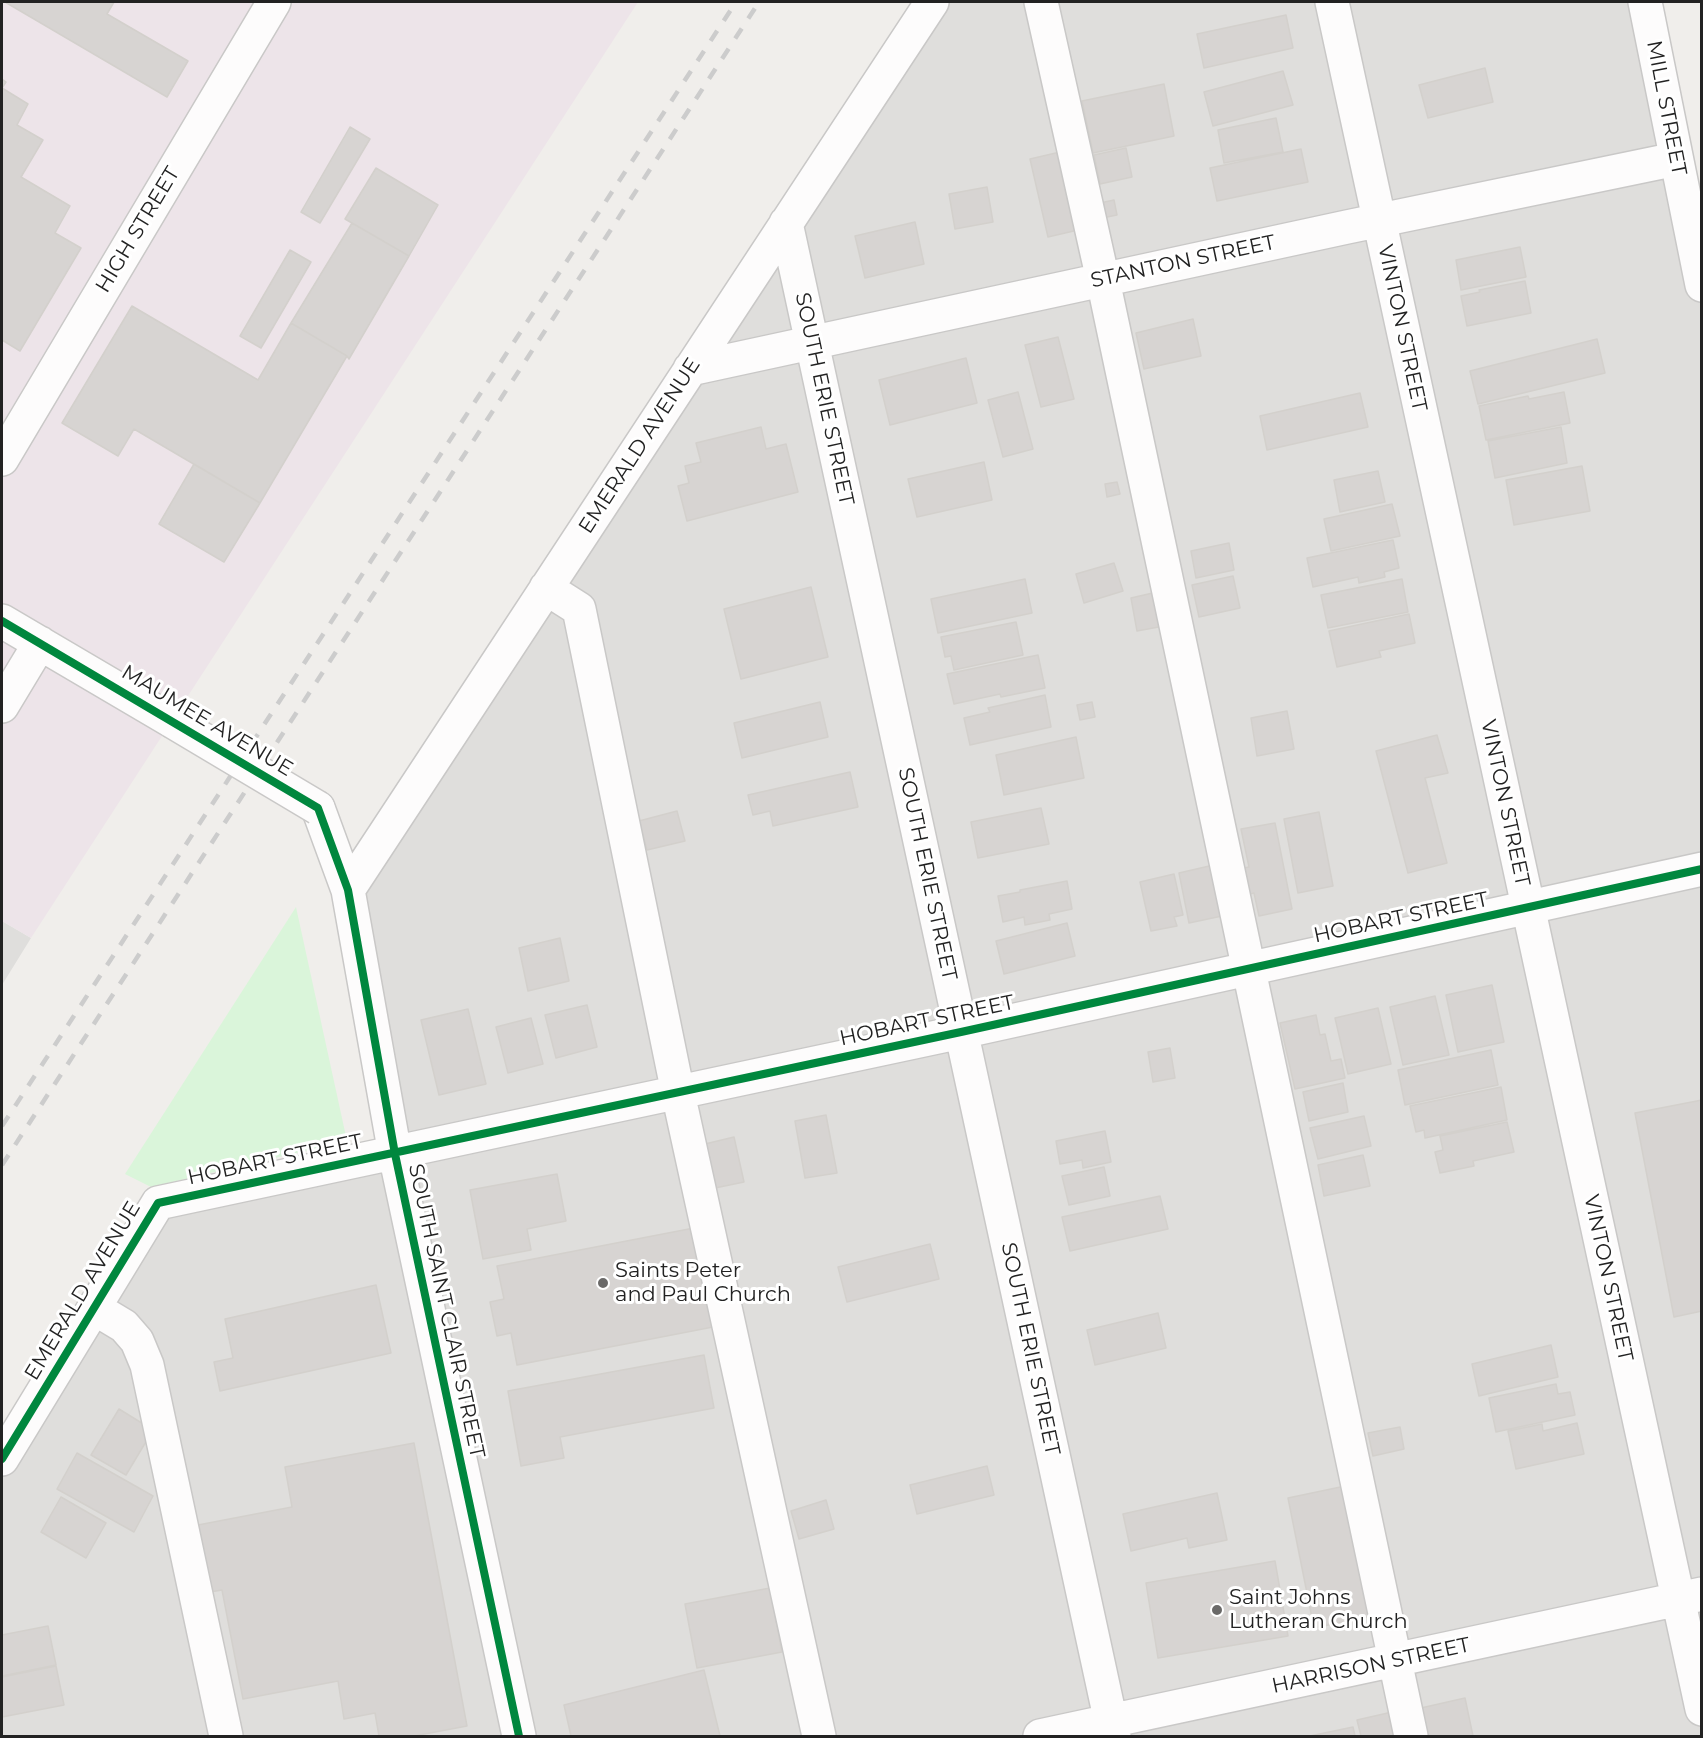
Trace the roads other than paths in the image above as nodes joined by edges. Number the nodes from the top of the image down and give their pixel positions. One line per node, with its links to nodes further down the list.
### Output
1 (274, 2): 13 (street, HIGH STREET)
2 (932, 2): 8 (street, EMERALD AVENUE)
3 (1041, 2): 9 (street)
4 (1332, 2): 7 (street, VINTON STREET)
5 (1645, 2): 6 (street, MILL STREET)
6 (1676, 159): 7 (street, STANTON STREET); 10 (street, MILL STREET)
7 (1379, 220): 9 (street, STANTON STREET); 20 (street, VINTON STREET)
8 (786, 223): 11 (street, SOUTH ERIE STREET); 12 (street, EMERALD AVENUE)
9 (1103, 280): 11 (street, STANTON STREET); 21 (street)
10 (1701, 285)
11 (812, 343): 12 (street, STANTON STREET); 22 (street, SOUTH ERIE STREET)
12 (690, 369): 14 (street, EMERALD AVENUE)
13 (2, 459)
14 (546, 588): 19 (street, EMERALD AVENUE); 23 (street)
15 (2, 621): 16 (street, MAUMEE AVENUE)
16 (40, 643): 17 (street); 19 (street, MAUMEE AVENUE, bridge)
17 (2, 706)
18 (1701, 869): 20 (street, HOBART STREET)
19 (348, 890): 24 (street, SOUTH SAINT CLAIR STREET)
20 (1528, 908): 21 (street, HOBART STREET); 28 (street, VINTON STREET)
21 (1249, 969): 22 (street, HOBART STREET); 29 (street)
22 (961, 1032): 23 (street, HOBART STREET); 31 (street, SOUTH ERIE STREET)
23 (678, 1093): 24 (street, HOBART STREET); 34 (street)
24 (395, 1154): 25 (street, HOBART STREET); 33 (street, SOUTH SAINT CLAIR STREET)
25 (158, 1203): 26 (street, EMERALD AVENUE)
26 (94, 1308): 27 (street, EMERALD AVENUE); 32 (street)
27 (2, 1459)
28 (1689, 1597): 29 (street, HARRISON STREET); 30 (street, VINTON STREET)
29 (1395, 1660): 31 (street, HARRISON STREET); 36 (street)
30 (1701, 1709)
31 (1113, 1729): 35 (street, HARRISON STREET)
32 (226, 1737)
33 (519, 1737)
34 (819, 1737)
35 (1040, 1737)
36 (1411, 1737)

